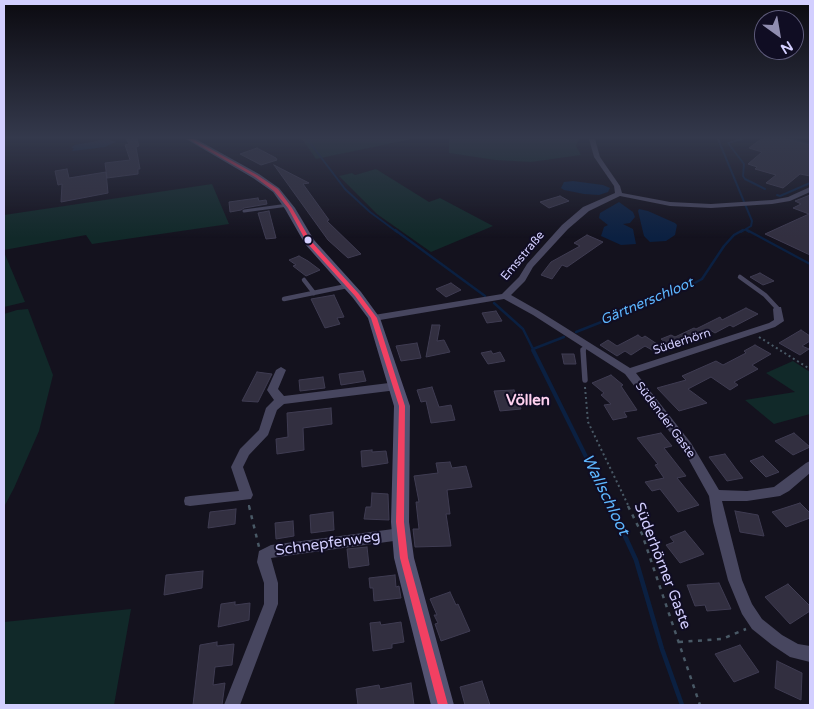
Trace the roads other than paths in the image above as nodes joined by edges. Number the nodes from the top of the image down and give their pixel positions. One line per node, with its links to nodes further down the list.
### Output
1 (248, 172): 5 (street)
2 (609, 172): 4 (street)
3 (810, 189): 4 (street)
4 (619, 194): 11 (street, Emsstraße)
5 (288, 205): 6 (lane); 9 (street)
6 (244, 212)
7 (740, 277): 13 (lane)
8 (304, 280): 10 (lane)
9 (348, 285): 10 (lane); 14 (street)
10 (314, 293): 12 (lane)
11 (505, 296): 14 (street, Emsstraße); 15 (street)
12 (284, 299)
13 (778, 310): 17 (street, Süderhörn)
14 (374, 318): 19 (street)
15 (586, 345): 17 (street); 18 (lane)
16 (281, 370): 20 (street)
17 (628, 372): 22 (street, Südender Gaste)
18 (584, 380)
19 (397, 386): 20 (street); 24 (street)
20 (281, 400): 23 (street)
21 (810, 466): 22 (street)
22 (715, 495): 25 (street, Südender Gaste)
23 (190, 501)
24 (401, 534): 26 (street, Schnepfenweg); 27 (street)
25 (810, 654)
26 (232, 705)
27 (443, 705)

